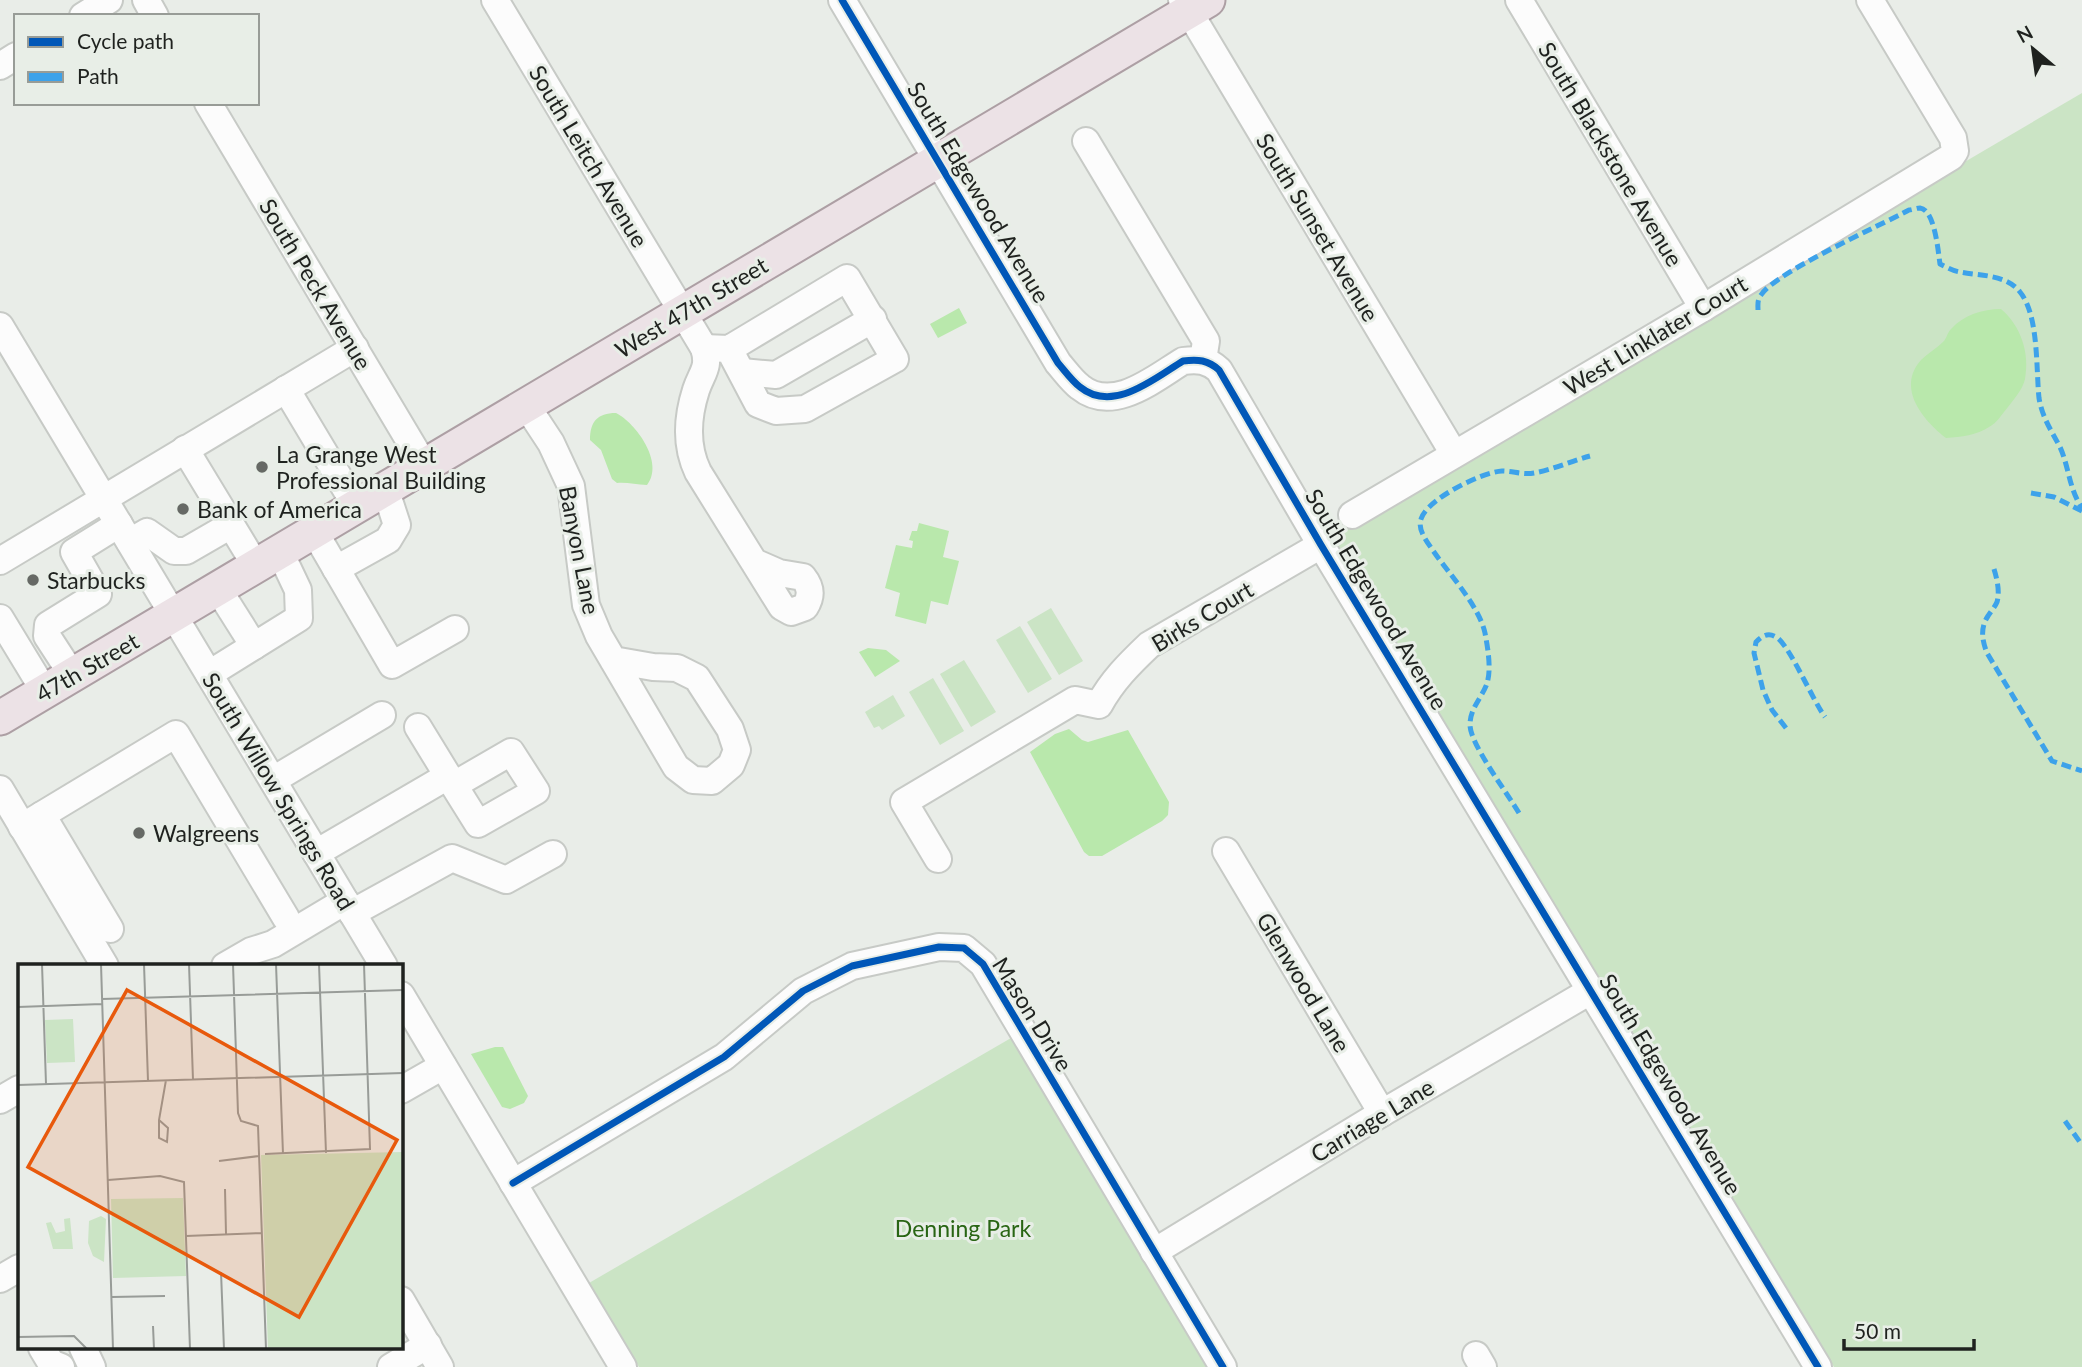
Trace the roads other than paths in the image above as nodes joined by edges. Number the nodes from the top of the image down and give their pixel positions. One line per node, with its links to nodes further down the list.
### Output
1 (109, 0): 7 (street)
2 (495, 0): 12 (street, South Leitch Avenue)
3 (842, 0): 10 (street, South Edgewood Avenue)
4 (1519, 0): 11 (street, South Blackstone Avenue)
5 (1870, 0): 11 (street, West Linklater Court)
6 (1193, 4): 10 (main road, West 47th Street); 22 (street, South Sunset Avenue)
7 (86, 14)
8 (209, 105): 15 (street, South Peck Avenue)
9 (1086, 141): 17 (street)
10 (938, 160): 12 (main road, West 47th Street); 17 (street, South Edgewood Avenue)
11 (1703, 308): 22 (street, West Linklater Court)
12 (683, 312): 16 (street, South Leitch Avenue); 20 (main road, West 47th Street)
13 (873, 319): 16 (street); 18 (street); 18 (street, South Leitch Avenue)
14 (0, 326): 25 (street, South Willow Springs Road)
15 (355, 348): 19 (street); 23 (street, South Peck Avenue)
16 (717, 348): 18 (street, South Leitch Avenue); 34 (street)
17 (1203, 360): 31 (street, South Edgewood Avenue)
18 (742, 372)
19 (286, 389): 21 (street); 26 (street)
20 (526, 405): 23 (main road, West 47th Street); 41 (street, Banyon Lane)
21 (186, 449): 25 (street); 28 (street)
22 (1454, 454): 27 (street, West Linklater Court)
23 (425, 465): 24 (main road, West 47th Street)
24 (386, 488): 26 (main road, West 47th Street); 35 (street)
25 (104, 498): 30 (street, South Willow Springs Road); 33 (street)
26 (356, 506): 29 (main road, West 47th Street)
27 (1352, 515)
28 (231, 525): 30 (street); 32 (street)
29 (314, 531): 32 (main road, West 47th Street); 35 (street)
30 (125, 533): 37 (street, South Willow Springs Road); 43 (street)
31 (1321, 545): 53 (street, Birks Court); 61 (street, South Edgewood Avenue)
32 (268, 559): 36 (main road, West 47th Street); 40 (street)
33 (0, 562)
34 (754, 562)
35 (336, 569): 39 (street)
36 (218, 589): 37 (main road, West 47th Street); 40 (street)
37 (174, 616): 42 (street, South Willow Springs Road); 43 (main road, 47th Street)
38 (0, 618): 43 (street)
39 (455, 629)
40 (254, 646): 42 (street)
41 (613, 660): 41 (street, Banyon Lane)
42 (209, 674): 47 (street, South Willow Springs Road)
43 (59, 684): 45 (main road, 47th Street)
44 (382, 715): 47 (street)
45 (0, 718)
46 (418, 727): 51 (street)
47 (273, 780): 51 (street, South Willow Springs Road)
48 (0, 789): 49 (street)
49 (32, 821): 55 (street); 56 (street); 58 (street)
50 (1226, 851): 67 (street, Glenwood Lane)
51 (316, 853): 54 (street, South Willow Springs Road)
52 (553, 854): 54 (street)
53 (938, 859)
54 (345, 901): 55 (street); 57 (street); 60 (street, South Willow Springs Road)
55 (286, 918): 57 (street)
56 (110, 929)
57 (251, 951): 59 (street)
58 (104, 964)
59 (228, 964)
60 (383, 964)
61 (1592, 990): 67 (street, Carriage Lane); 79 (street, South Edgewood Avenue)
62 (402, 997): 63 (street)
63 (443, 1066): 64 (street); 68 (street)
64 (402, 1089)
65 (18, 1090): 66 (street)
66 (0, 1100)
67 (1382, 1113): 69 (street, Carriage Lane)
68 (513, 1183): 69 (street, Mason Drive); 77 (street)
69 (1154, 1252): 78 (street, Mason Drive)
70 (18, 1269): 71 (street)
71 (0, 1279)
72 (402, 1302): 74 (street)
73 (43, 1350): 75 (street)
74 (434, 1356): 76 (street)
75 (61, 1367)
76 (391, 1367)
77 (623, 1367)
78 (1223, 1367)
79 (1818, 1367)

